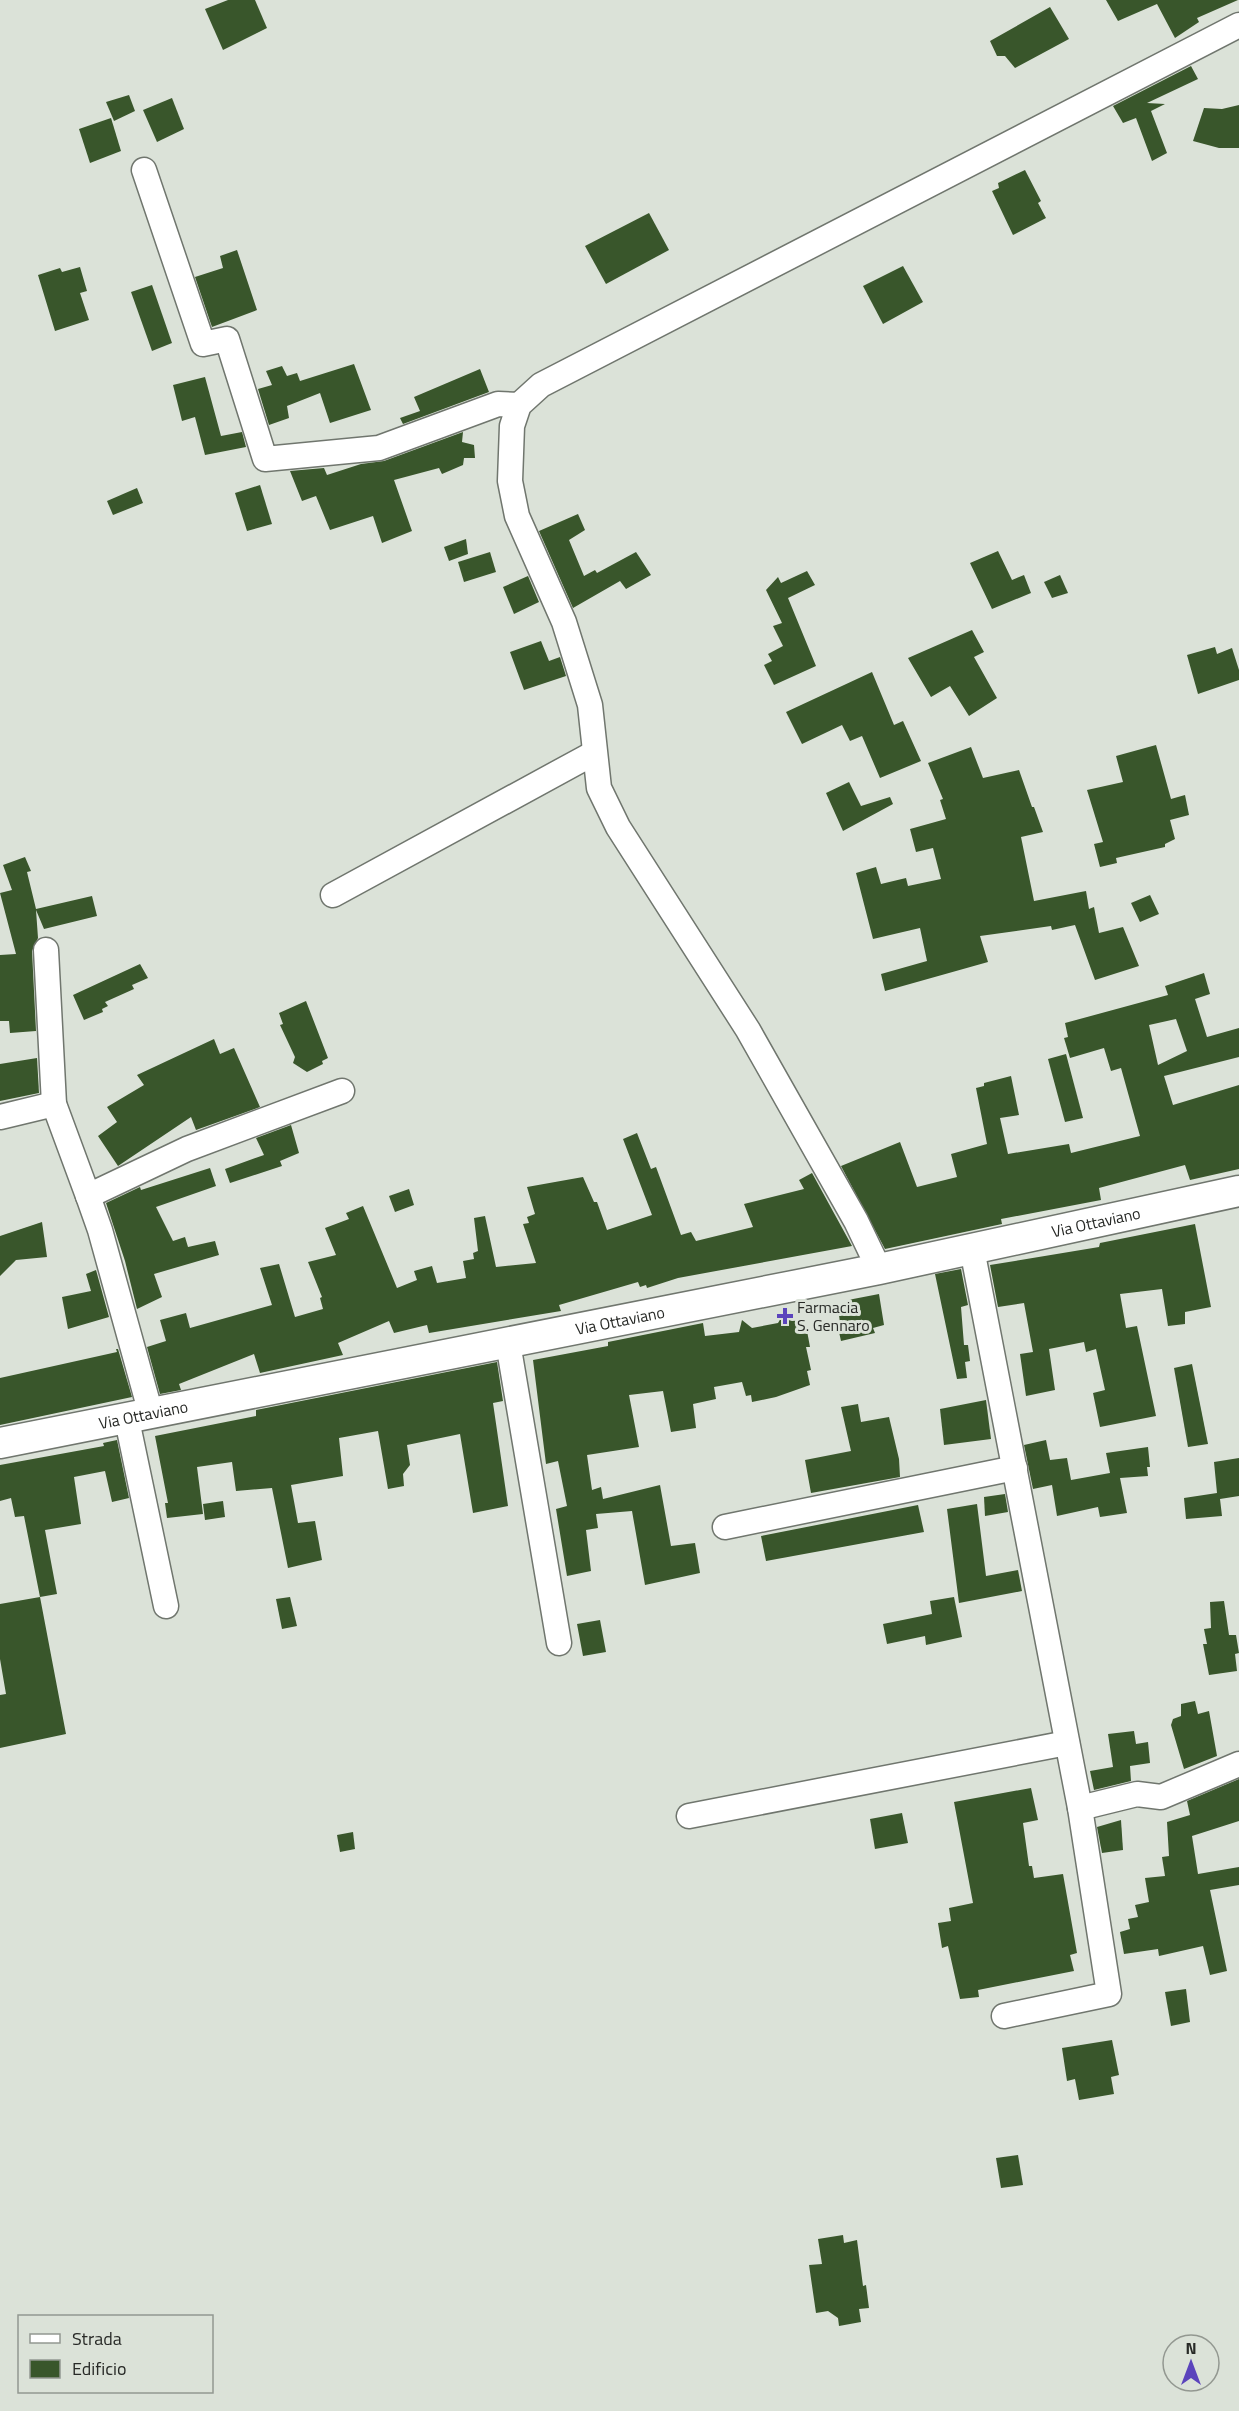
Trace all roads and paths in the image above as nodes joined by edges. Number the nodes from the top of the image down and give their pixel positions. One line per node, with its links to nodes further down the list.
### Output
1 (1239, 25): 3 (street)
2 (144, 170): 3 (street)
3 (519, 405): 4 (street)
4 (594, 753): 5 (street); 13 (street)
5 (333, 895)
6 (46, 950): 8 (street)
7 (342, 1091): 11 (street)
8 (54, 1104): 9 (street); 11 (street)
9 (0, 1117)
10 (1239, 1191): 12 (main road, Via Ottaviano)
11 (88, 1196): 15 (street)
12 (972, 1249): 13 (main road, Via Ottaviano); 17 (street)
13 (879, 1269): 14 (main road, Via Ottaviano)
14 (508, 1343): 15 (main road, Via Ottaviano); 20 (street)
15 (139, 1417): 16 (main road, Via Ottaviano); 19 (street)
16 (0, 1443)
17 (1015, 1468): 18 (street); 21 (street)
18 (725, 1527)
19 (166, 1606)
20 (558, 1643)
21 (1068, 1743): 23 (street); 24 (street)
22 (1239, 1764): 23 (street)
23 (1080, 1808): 25 (street)
24 (689, 1816)
25 (1004, 2016)

